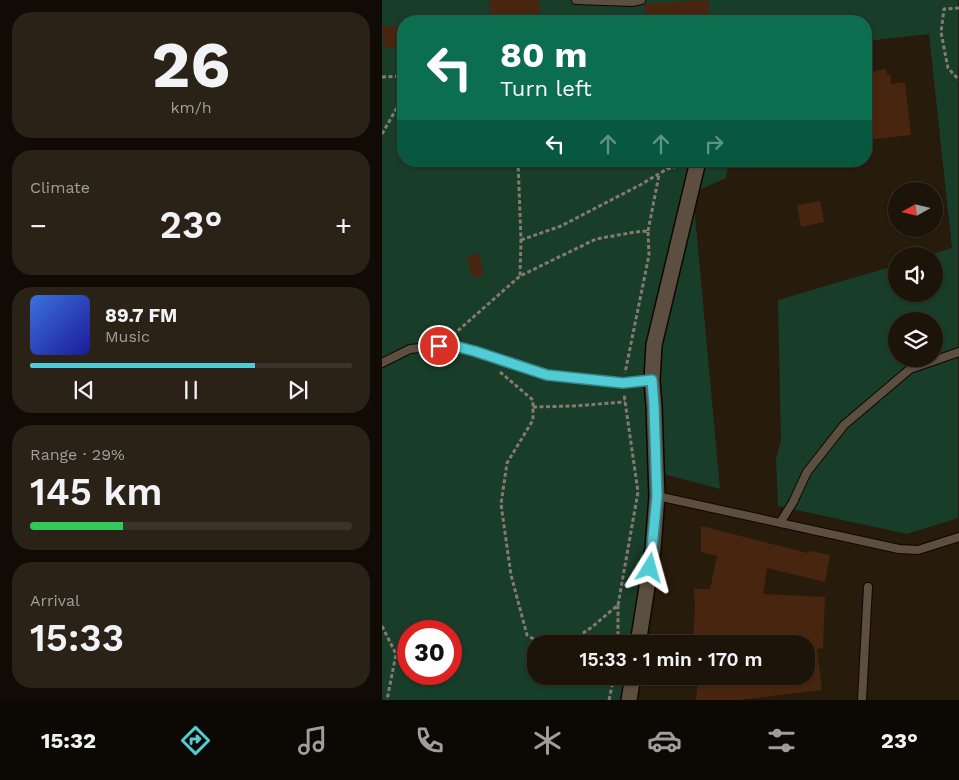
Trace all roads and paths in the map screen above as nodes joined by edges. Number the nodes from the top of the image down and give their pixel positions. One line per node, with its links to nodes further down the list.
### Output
1 (576, 0): 2 (lane)
2 (641, 0)
3 (958, 8): 6 (path)
4 (397, 76): 5 (path)
5 (382, 77)
6 (958, 80)
7 (397, 108): 8 (path)
8 (382, 134)
9 (518, 167): 15 (path)
10 (674, 167): 12 (path)
11 (697, 167): 21 (street)
12 (667, 169): 13 (path)
13 (659, 174): 14 (path); 15 (path)
14 (648, 231): 16 (path); 22 (path)
15 (521, 240): 16 (path)
16 (520, 276): 17 (path)
17 (439, 346): 19 (lane); 22 (lane)
18 (958, 352): 26 (lane)
19 (382, 363)
20 (496, 370): 24 (path)
21 (652, 380): 22 (lane); 25 (street)
22 (623, 383): 23 (path)
23 (625, 402): 24 (path); 29 (path)
24 (533, 407): 31 (path)
25 (657, 496): 26 (lane); 34 (street)
26 (780, 523): 27 (lane)
27 (958, 538)
28 (868, 586): 40 (lane)
29 (618, 605): 32 (path); 33 (path)
30 (382, 626): 37 (path)
31 (527, 635)
32 (580, 635)
33 (618, 635)
34 (639, 635)
35 (612, 685): 38 (path)
36 (632, 685): 39 (street)
37 (387, 700)
38 (609, 700)
39 (629, 700)
40 (862, 700)

